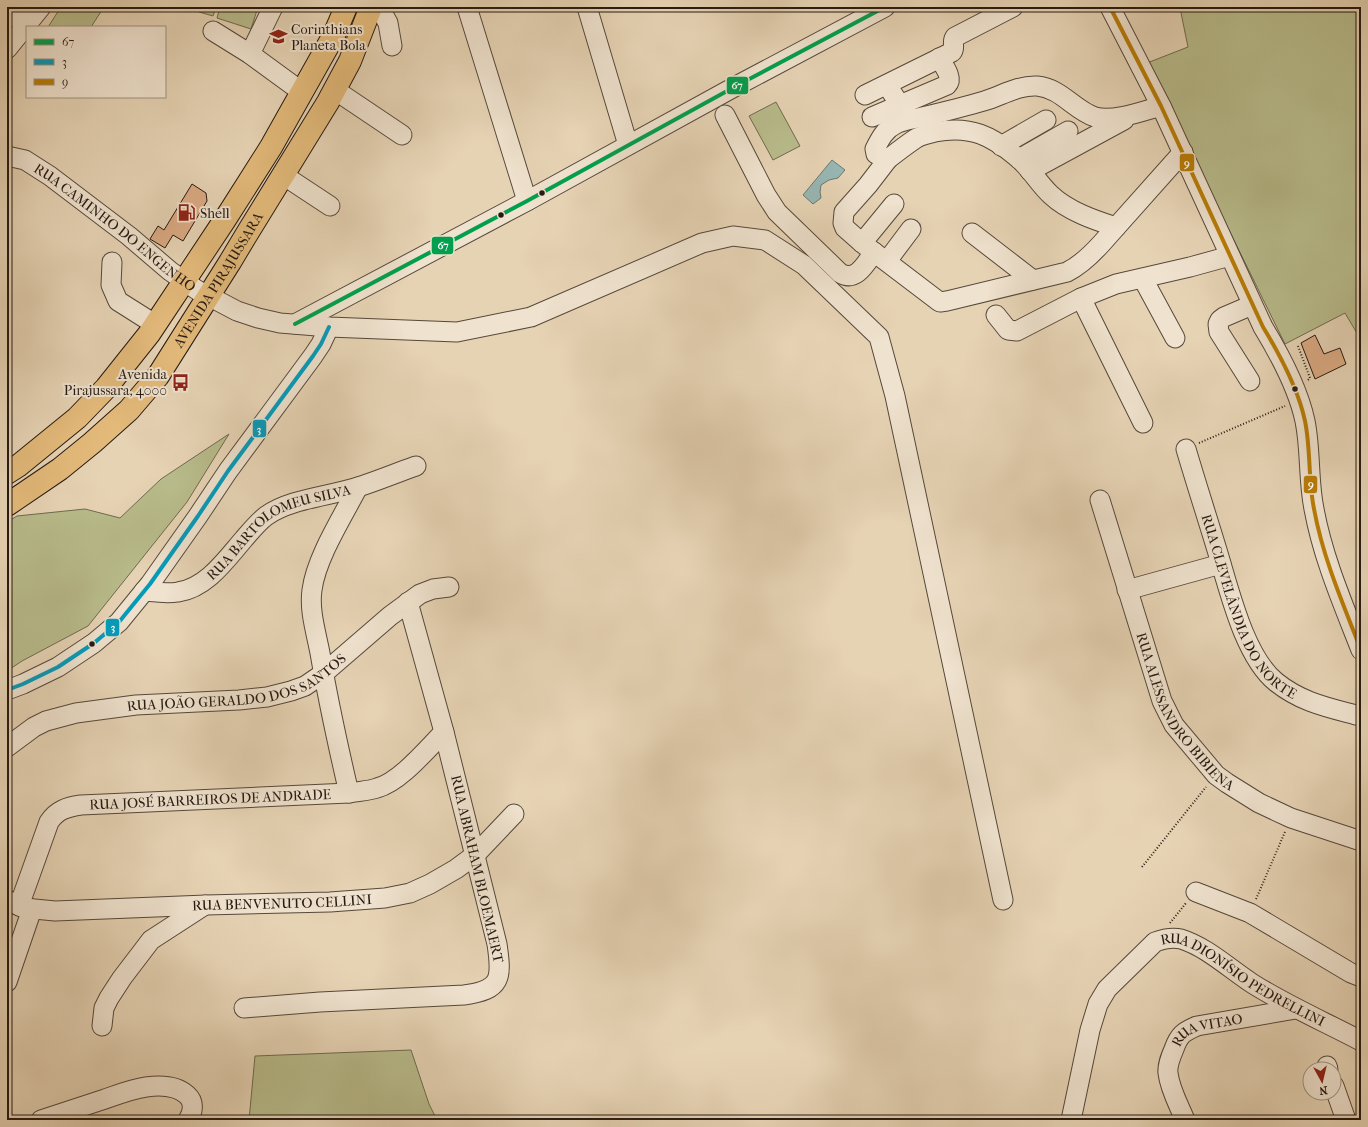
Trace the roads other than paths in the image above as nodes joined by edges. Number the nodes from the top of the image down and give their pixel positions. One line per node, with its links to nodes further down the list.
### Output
1 (41, 7): 12 (street)
2 (273, 7): 17 (street)
3 (346, 7): 14 (main road, AVENIDA PIRAJUSSARA)
4 (371, 7): 21 (main road, AVENIDA PIRAJUSSARA)
5 (378, 7): 15 (street)
6 (466, 7): 39 (street)
7 (586, 7): 31 (street)
8 (885, 7): 31 (street)
9 (1013, 7): 18 (street)
10 (1110, 7): 24 (street)
11 (7, 10): 12 (street)
12 (26, 25): 16 (street)
13 (213, 31): 17 (street)
14 (334, 35): 20 (main road, AVENIDA PIRAJUSSARA); 21 (main road)
15 (392, 46)
16 (7, 49)
17 (250, 54): 20 (street)
18 (939, 58): 19 (street); 23 (street)
19 (887, 85): 22 (street); 23 (street)
20 (302, 92): 50 (main road, AVENIDA PIRAJUSSARA)
21 (331, 96): 30 (street); 38 (main road, AVENIDA PIRAJUSSARA)
22 (866, 96)
23 (900, 105): 27 (street)
24 (1161, 106): 25 (street); 34 (street)
25 (1136, 113): 36 (street); 37 (street)
26 (725, 116): 45 (street)
27 (872, 117)
28 (1046, 120): 33 (street)
29 (1068, 131): 37 (street)
30 (402, 135)
31 (628, 145): 39 (street)
32 (7, 146): 35 (street, RUA CAMINHO DO ENGENHO)
33 (1001, 146): 36 (street); 37 (street)
34 (1183, 152): 42 (street); 46 (street)
35 (16, 158): 50 (street, RUA CAMINHO DO ENGENHO)
36 (888, 158): 45 (street)
37 (1024, 165): 42 (street)
38 (283, 175): 41 (street); 51 (main road, AVENIDA PIRAJUSSARA)
39 (527, 201): 55 (street)
40 (894, 204): 45 (street)
41 (330, 206)
42 (1116, 228): 49 (street)
43 (911, 230): 45 (street)
44 (972, 233): 49 (street)
45 (874, 252): 49 (street)
46 (1230, 256): 48 (street); 53 (street)
47 (112, 262): 56 (street)
48 (1143, 279): 52 (street); 58 (street)
49 (1033, 280)
50 (184, 281): 51 (street, RUA CAMINHO DO ENGENHO); 56 (main road, AVENIDA PIRAJUSSARA)
51 (209, 297): 55 (street, RUA CAMINHO DO ENGENHO); 66 (main road, AVENIDA PIRAJUSSARA)
52 (1081, 298): 54 (street); 60 (street)
53 (1252, 305): 59 (street); 72 (street)
54 (996, 315)
55 (295, 324): 57 (street, RUA CAMINHO DO ENGENHO)
56 (156, 325): 63 (main road, AVENIDA PIRAJUSSARA)
57 (329, 328): 70 (street); 84 (street, RUA CAMINHO DO ENGENHO)
58 (1175, 338)
59 (1250, 381)
60 (1143, 423)
61 (1186, 449): 67 (street, RUA CLEVELÂNDIA DO NORTE)
62 (416, 466): 64 (street, RUA BARTOLOMEU SILVA)
63 (7, 472)
64 (358, 487): 70 (street, RUA BARTOLOMEU SILVA); 74 (street)
65 (1100, 500): 69 (street, RUA ALESSANDRO BIBIENA)
66 (7, 505)
67 (1221, 564): 69 (street); 76 (street, RUA CLEVELÂNDIA DO NORTE)
68 (449, 587): 71 (street, RUA JOÃO GERALDO DOS SANTOS)
69 (1127, 590): 81 (street, RUA ALESSANDRO BIBIENA)
70 (144, 591): 75 (street)
71 (408, 602): 74 (street, RUA JOÃO GERALDO DOS SANTOS); 77 (street, RUA ABRAHAM BLOEMAERT)
72 (1355, 622): 73 (street)
73 (1361, 650)
74 (324, 674): 78 (street, RUA JOÃO GERALDO DOS SANTOS); 79 (street)
75 (7, 690)
76 (1361, 714)
77 (444, 732): 79 (street, RUA JOSÉ BARREIROS DE ANDRADE); 82 (street, RUA ABRAHAM BLOEMAERT)
78 (7, 747)
79 (349, 792): 85 (street, RUA JOSÉ BARREIROS DE ANDRADE)
80 (514, 814): 82 (street, RUA BENVENUTO CELLINI)
81 (1361, 841)
82 (475, 855): 86 (street, RUA BENVENUTO CELLINI); 91 (street, RUA ABRAHAM BLOEMAERT)
83 (1196, 892): 89 (street)
84 (1003, 900)
85 (20, 905): 87 (street, RUA BENVENUTO CELLINI); 90 (street, RUA JOSÉ BARREIROS DE ANDRADE)
86 (206, 905): 87 (street, RUA BENVENUTO CELLINI); 88 (street)
87 (147, 907): 88 (street)
88 (151, 940): 93 (street)
89 (1361, 977)
90 (7, 982)
91 (244, 1008)
92 (1296, 1009): 94 (street, RUA DIONÍSIO PEDRELLINI); 98 (street, RUA DIONÍSIO PEDRELLINI); 99 (street, RUA VITAO)
93 (102, 1026)
94 (1361, 1041)
95 (1339, 1101): 100 (street)
96 (41, 1120): 97 (street)
97 (188, 1120)
98 (1071, 1120)
99 (1185, 1120)
100 (1346, 1120)

